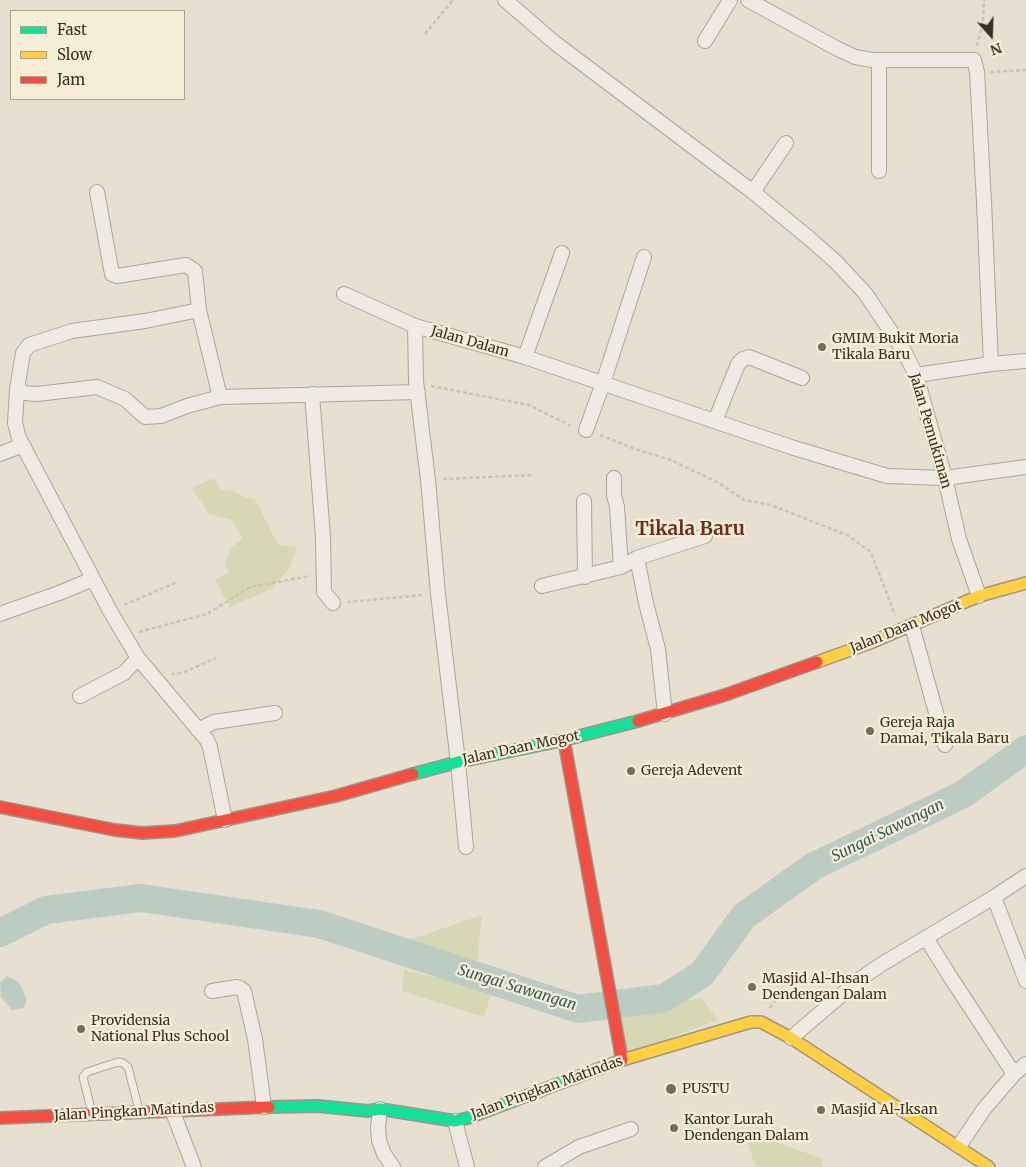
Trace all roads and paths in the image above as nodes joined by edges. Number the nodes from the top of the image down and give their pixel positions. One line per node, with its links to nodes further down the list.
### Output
1 (453, 0): 6 (path)
2 (505, 0): 14 (street, Jalan Pemukiman)
3 (730, 0): 7 (street)
4 (748, 0): 8 (street)
5 (984, 0): 9 (path)
6 (425, 34)
7 (705, 41)
8 (879, 60): 9 (street); 12 (street)
9 (975, 66): 10 (path); 22 (street)
10 (1026, 70)
11 (786, 143): 14 (street)
12 (878, 171)
13 (97, 192): 18 (street)
14 (753, 192): 23 (street, Jalan Pemukiman)
15 (562, 253): 20 (street)
16 (644, 257): 25 (street)
17 (344, 294): 19 (street)
18 (199, 310): 27 (street); 29 (street)
19 (415, 326): 20 (street, Jalan Dalam); 26 (street, Jalan Dalam)
20 (525, 357): 25 (street, Jalan Dalam)
21 (1026, 361): 22 (street)
22 (991, 364): 23 (street)
23 (916, 375): 37 (street, Jalan Pemukiman)
24 (802, 378): 30 (street)
25 (603, 383): 30 (street, Jalan Dalam); 31 (street)
26 (417, 387): 28 (street); 31 (path); 38 (street, Jalan Dalam)
27 (17, 390): 29 (street); 32 (street)
28 (312, 394): 29 (street); 43 (street)
29 (220, 397)
30 (715, 421): 37 (street, Jalan Dalam)
31 (586, 430): 54 (path)
32 (23, 445): 33 (street); 45 (street)
33 (0, 454)
34 (1026, 467): 37 (street, Jalan Dalam)
35 (534, 475): 38 (path)
36 (614, 478): 42 (street)
37 (945, 478): 50 (street, Jalan Pemukiman)
38 (428, 480): 49 (street, Jalan Dalam)
39 (584, 501): 44 (street)
40 (705, 536): 41 (street)
41 (638, 558): 42 (street); 61 (street)
42 (621, 567): 44 (street)
43 (324, 574): 51 (street); 55 (path)
44 (585, 577): 48 (street)
45 (93, 579): 52 (street); 53 (street)
46 (178, 582): 52 (path)
47 (1026, 583): 50 (street, Jalan Daan Mogot)
48 (542, 586)
49 (438, 594): 51 (path); 65 (street, Jalan Dalam)
50 (979, 596): 54 (street, Jalan Daan Mogot)
51 (332, 603)
52 (110, 611): 55 (street)
53 (0, 614)
54 (905, 629): 61 (street, Jalan Daan Mogot); 64 (street)
55 (125, 636): 56 (street)
56 (138, 658): 58 (street); 59 (street)
57 (216, 658): 58 (path)
58 (153, 678): 62 (street)
59 (80, 696)
60 (275, 713): 62 (street)
61 (665, 714): 63 (street, Jalan Daan Mogot)
62 (198, 730): 67 (street)
63 (564, 740): 65 (street, Jalan Daan Mogot); 77 (street)
64 (945, 745)
65 (458, 762): 67 (street, Jalan Daan Mogot); 68 (street, Jalan Dalam)
66 (0, 807): 67 (street, Jalan Daan Mogot)
67 (225, 820)
68 (466, 847)
69 (1026, 876): 70 (street)
70 (994, 898): 71 (street); 73 (street)
71 (926, 938): 76 (street); 79 (street)
72 (785, 976): 75 (path)
73 (1026, 981)
74 (212, 991): 80 (street)
75 (761, 1022): 76 (street); 77 (street, Jalan Pingkan Matindas)
76 (791, 1038): 88 (street)
77 (622, 1060): 86 (street, Jalan Pingkan Matindas)
78 (1026, 1064): 79 (street)
79 (1014, 1074): 88 (street)
80 (264, 1107): 81 (street, Jalan Pingkan Matindas); 82 (street, Jalan Pingkan Matindas)
81 (380, 1109): 86 (street, Jalan Pingkan Matindas); 90 (street)
82 (172, 1110): 83 (street, Jalan Pingkan Matindas); 89 (street)
83 (140, 1112): 84 (street, Jalan Pingkan Matindas); 84 (lane)
84 (92, 1114): 85 (street, Jalan Pingkan Matindas)
85 (0, 1118)
86 (455, 1121): 91 (street)
87 (630, 1129): 92 (street)
88 (960, 1146): 93 (street)
89 (194, 1167)
90 (393, 1167)
91 (466, 1167)
92 (545, 1167)
93 (989, 1167)

